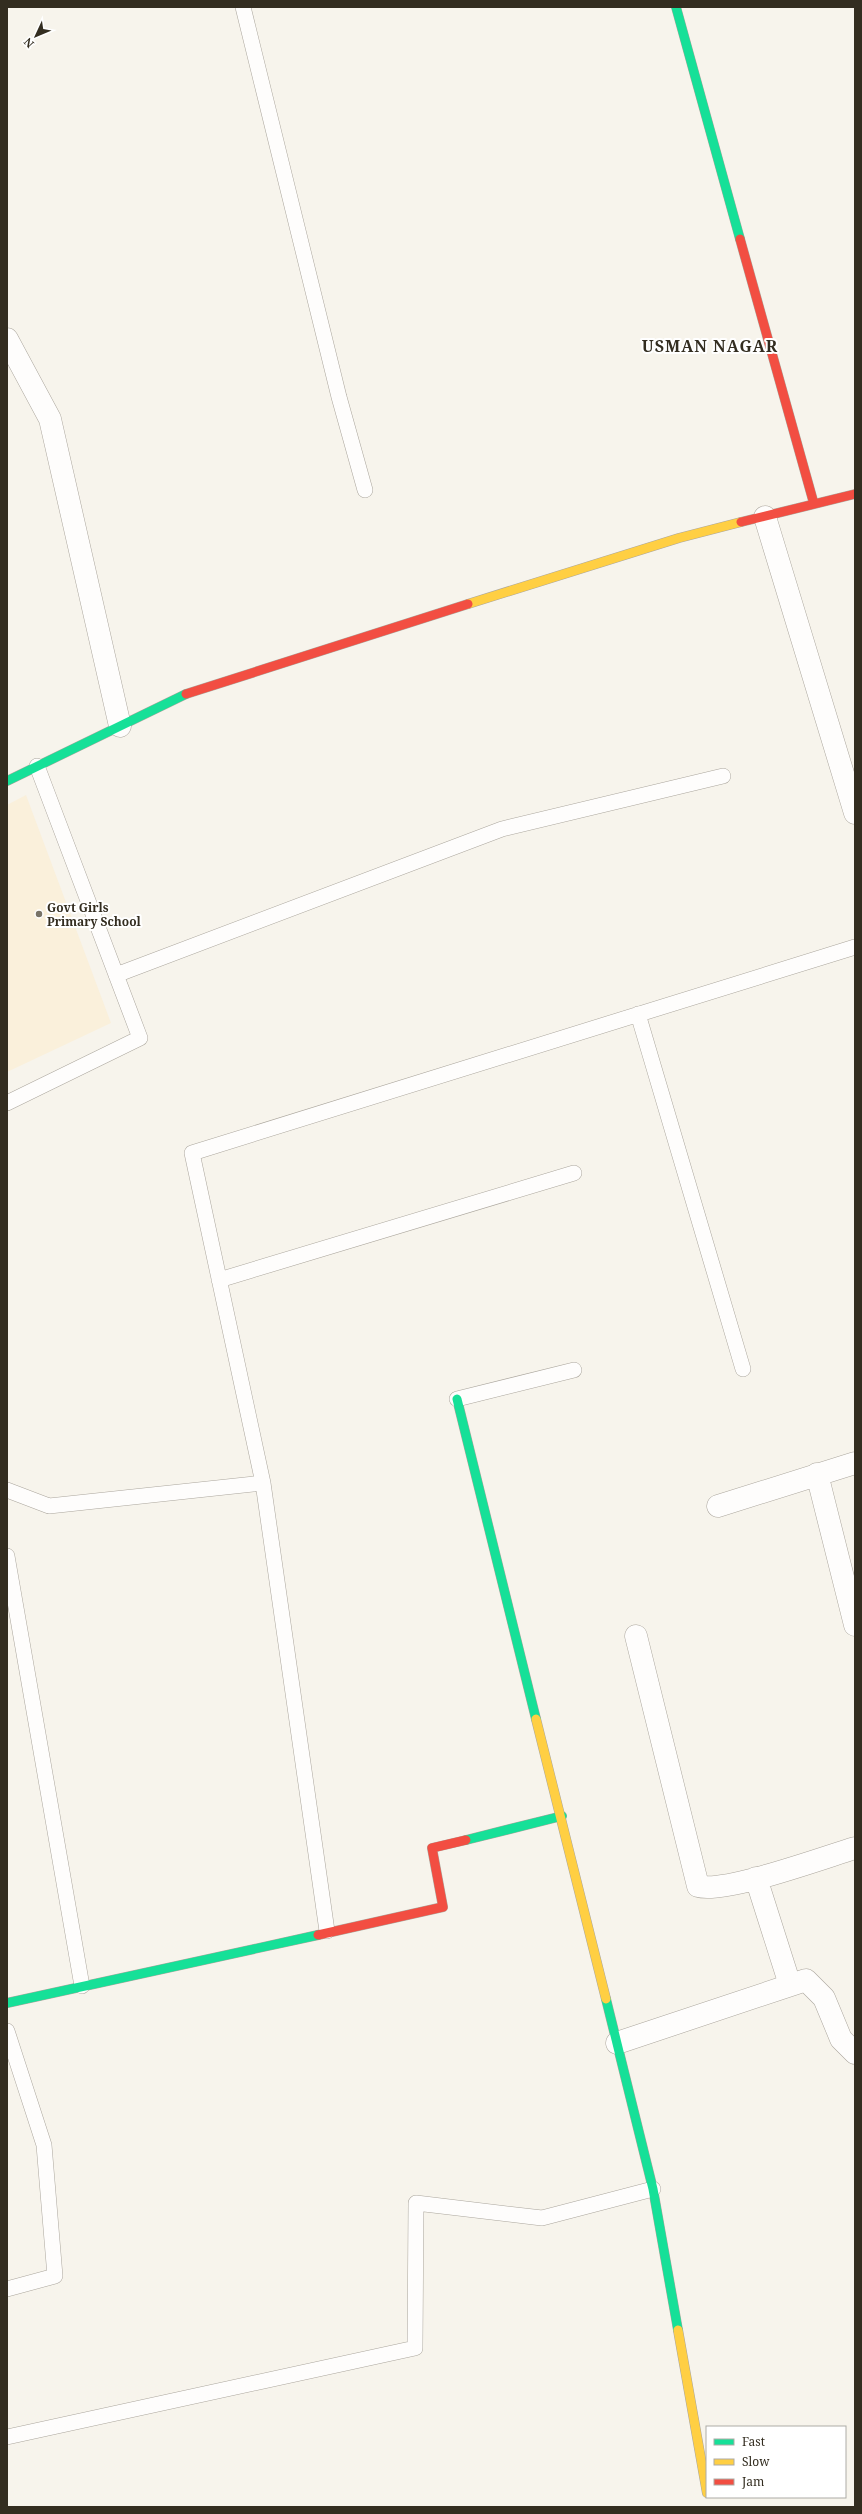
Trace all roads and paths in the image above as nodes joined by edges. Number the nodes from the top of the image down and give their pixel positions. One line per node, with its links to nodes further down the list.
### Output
1 (244, 7): 4 (lane)
2 (676, 7): 6 (street)
3 (7, 338): 8 (street)
4 (365, 490)
5 (855, 494): 6 (street)
6 (814, 504): 7 (street)
7 (765, 517): 8 (street); 12 (street)
8 (120, 726): 9 (street)
9 (37, 766): 11 (street); 14 (lane)
10 (723, 776): 14 (lane)
11 (7, 781)
12 (855, 813)
13 (855, 947): 15 (lane)
14 (116, 975): 16 (lane)
15 (638, 1014): 18 (lane); 19 (lane)
16 (7, 1103)
17 (574, 1174): 18 (lane)
18 (219, 1280): 24 (lane)
19 (743, 1369)
20 (574, 1370): 21 (lane)
21 (457, 1399): 30 (street)
22 (855, 1463): 23 (street)
23 (818, 1474): 26 (street); 28 (street)
24 (263, 1483): 25 (lane); 33 (lane)
25 (7, 1490)
26 (718, 1506)
27 (7, 1556): 35 (lane)
28 (855, 1625)
29 (636, 1636): 32 (street)
30 (562, 1816): 33 (street); 38 (street)
31 (855, 1848): 32 (street)
32 (756, 1878): 34 (street)
33 (327, 1931): 35 (street)
34 (790, 1985): 38 (street); 39 (street)
35 (82, 1986): 36 (street)
36 (7, 2003)
37 (7, 2031): 41 (lane)
38 (618, 2043): 40 (street)
39 (855, 2053)
40 (652, 2189): 42 (lane); 43 (street)
41 (7, 2289)
42 (7, 2437)
43 (706, 2487)

